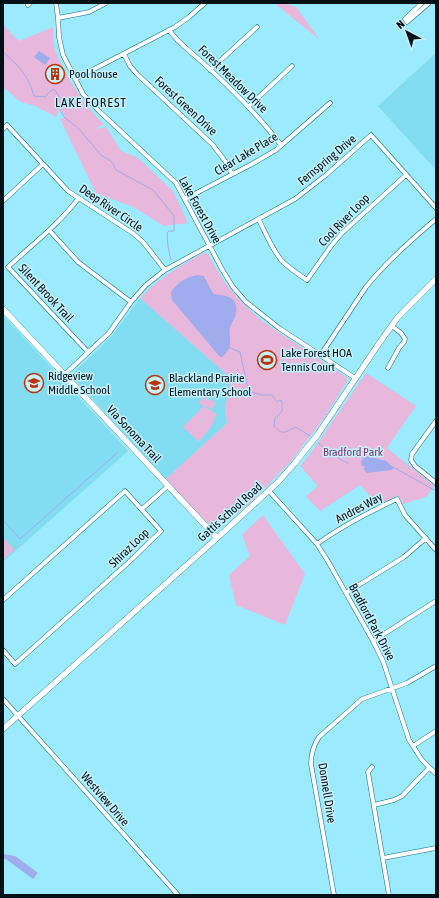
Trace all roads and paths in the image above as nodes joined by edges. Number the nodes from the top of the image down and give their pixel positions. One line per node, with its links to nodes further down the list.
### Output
1 (56, 3): 6 (street, Lake Forest Drive)
2 (106, 3): 6 (street)
3 (205, 3): 8 (street)
4 (422, 3): 5 (street)
5 (429, 3)
6 (58, 18): 12 (street, Lake Forest Drive)
7 (257, 27): 11 (street)
8 (169, 30): 9 (street); 11 (street, Forest Meadow Drive)
9 (124, 54): 12 (street); 18 (street, Forest Green Drive)
10 (292, 66): 14 (street)
11 (210, 70): 14 (street, Forest Meadow Drive)
12 (75, 79): 21 (street, Lake Forest Drive)
13 (330, 102): 16 (street, Clear Lake Place)
14 (248, 107): 16 (street, Forest Meadow Drive)
15 (3, 129): 17 (street, Deep River Circle)
16 (281, 146): 18 (street, Clear Lake Place)
17 (43, 164): 20 (street, Deep River Circle); 22 (street)
18 (232, 174): 21 (street, Clear Lake Place)
19 (406, 175): 23 (street, Fernspring Drive); 25 (street, Fernspring Drive); 25 (street, Cool River Loop)
20 (78, 199): 26 (street, Silent Brook Trail); 28 (street, Deep River Circle)
21 (185, 199): 27 (street, Lake Forest Drive)
22 (3, 201)
23 (436, 208)
24 (436, 219): 34 (street)
25 (258, 220): 27 (street, Fernspring Drive)
26 (49, 230): 30 (street); 33 (street, Silent Brook Trail)
27 (209, 245): 28 (street, Fernspring Drive); 34 (street, Lake Forest Drive)
28 (165, 270): 30 (street, Fernspring Drive)
29 (436, 279): 32 (main road, Gattis School Road)
30 (131, 302): 33 (street, Fernspring Drive)
31 (3, 310): 36 (main road, Via Sonoma Trail)
32 (392, 326): 35 (street); 37 (main road, Gattis School Road)
33 (88, 352): 36 (street, Fernspring Drive)
34 (320, 356): 37 (street, Lake Forest Drive)
35 (388, 368)
36 (64, 375): 40 (main road, Via Sonoma Trail)
37 (355, 378): 41 (main road, Gattis School Road)
38 (436, 421): 39 (street)
39 (436, 483)
40 (168, 486): 42 (street); 43 (main road, Via Sonoma Trail)
41 (269, 491): 43 (main road, Gattis School Road); 45 (street, Bradford Park Drive)
42 (142, 510): 48 (street, Shiraz Loop); 51 (street, Shiraz Loop)
43 (217, 538): 55 (main road, Gattis School Road)
44 (426, 538): 45 (street, Andres Way); 46 (street, Andres Way); 47 (street)
45 (317, 544): 47 (street, Bradford Park Drive)
46 (436, 550)
47 (346, 593): 50 (street, Bradford Park Drive)
48 (3, 600)
49 (436, 601): 50 (street)
50 (373, 641): 53 (street, Bradford Park Drive)
51 (3, 650)
52 (436, 666): 53 (street, Donnell Drive)
53 (392, 688): 58 (street, Bradford Park Drive); 66 (street, Donnell Drive)
54 (3, 699): 55 (street, Westview Drive)
55 (18, 716): 56 (main road, Gattis School Road); 65 (street, Westview Drive)
56 (3, 729)
57 (436, 731): 58 (street)
58 (413, 746): 60 (street, Bradford Park Drive)
59 (372, 767): 62 (street)
60 (429, 768): 61 (street, Bradford Park Drive); 62 (street)
61 (436, 774)
62 (374, 805): 64 (street)
63 (436, 848): 64 (street)
64 (383, 858): 67 (street)
65 (178, 895)
66 (334, 895)
67 (389, 895)

